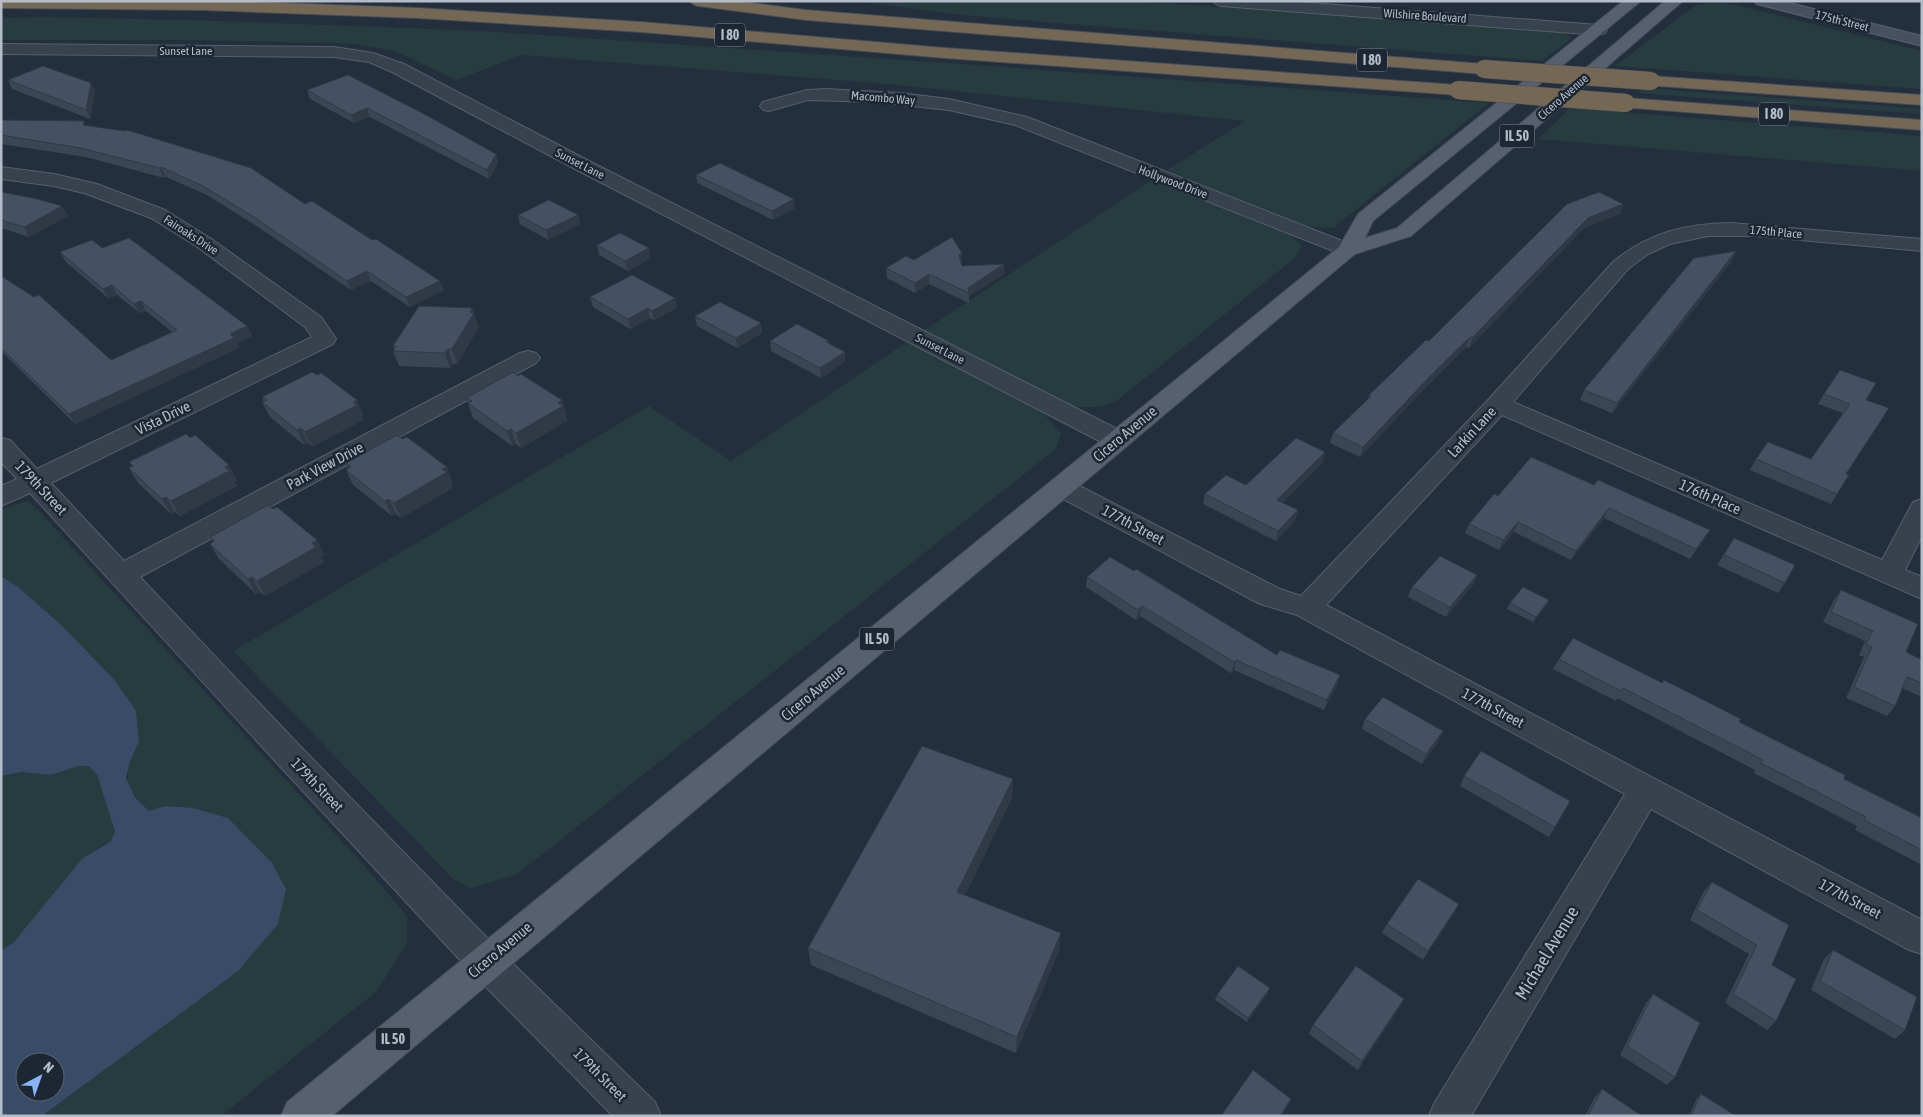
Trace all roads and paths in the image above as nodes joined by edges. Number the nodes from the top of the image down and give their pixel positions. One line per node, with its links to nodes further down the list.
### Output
1 (698, 1): 13 (highway, I 80)
2 (815, 1): 13 (highway)
3 (1221, 1): 10 (street, Wilshire Boulevard)
4 (1633, 1): 10 (main road, Cicero Avenue / IL 50)
5 (1675, 1): 20 (main road, Cicero Avenue / IL 50)
6 (1762, 1): 11 (main road, 175th Street)
7 (1, 3): 9 (highway, I 80)
8 (1, 11): 9 (highway)
9 (641, 27): 17 (highway, I 80, bridge)
10 (1599, 30): 20 (main road, Cicero Avenue / IL 50)
11 (1922, 41)
12 (1, 49): 25 (street, Sunset Lane)
13 (1261, 51): 14 (highway, I 80, bridge)
14 (1922, 100)
15 (769, 106): 16 (street, Macombo Way)
16 (998, 114): 20 (street, Hollywood Drive)
17 (1922, 126)
18 (1, 174): 22 (street, Fairoaks Drive)
19 (1922, 245): 21 (street, 175th Place)
20 (1348, 250): 25 (main road, Cicero Avenue / IL 50)
21 (1634, 253): 24 (street, Larkin Lane)
22 (325, 339): 27 (street, Vista Drive)
23 (528, 358): 31 (street, Park View Drive)
24 (1498, 404): 32 (street, 176th Place); 34 (street, Larkin Lane)
25 (1118, 440): 28 (main road, Cicero Avenue / IL 50)
26 (1, 446): 27 (street, 179th Street)
27 (34, 481): 29 (street, Vista Drive); 31 (street, 179th Street)
28 (1061, 487): 34 (street, 177th Street); 37 (main road, Cicero Avenue / IL 50)
29 (1, 497)
30 (1922, 508): 32 (street)
31 (122, 574): 37 (street, 179th Street)
32 (1889, 575): 33 (street, 176th Place)
33 (1922, 589)
34 (1306, 608): 35 (street, 177th Street)
35 (1645, 790): 36 (street, 177th Street); 40 (street, Michael Avenue)
36 (1922, 938)
37 (486, 962): 38 (main road, Cicero Avenue / IL 50); 39 (street, 179th Street)
38 (301, 1116)
39 (641, 1116)
40 (1449, 1116)

